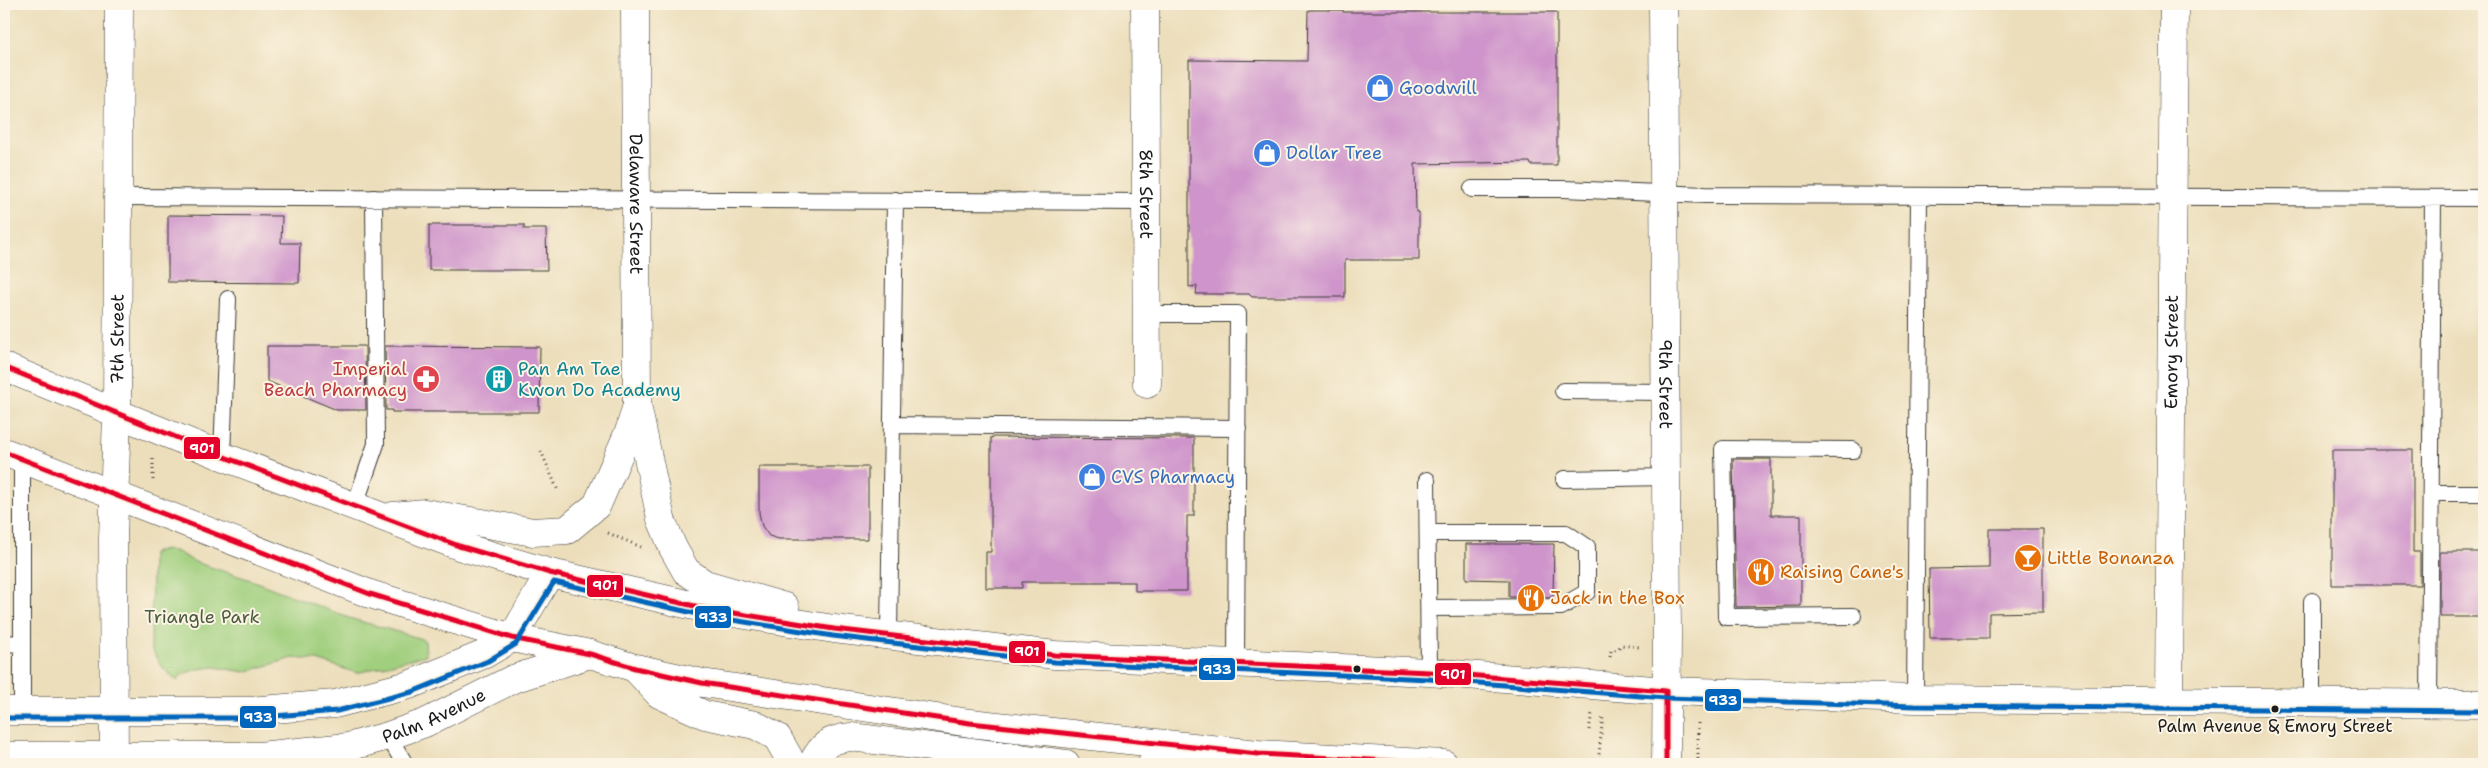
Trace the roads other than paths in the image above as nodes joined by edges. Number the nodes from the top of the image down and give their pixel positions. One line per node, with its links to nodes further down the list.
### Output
1 (119, 4): 9 (main road, 7th Street)
2 (635, 4): 14 (main road, Delaware Street)
3 (1145, 4): 16 (main road, 8th Street)
4 (1663, 4): 7 (main road, 9th Street)
5 (2174, 4): 10 (main road, Emory Street)
6 (1472, 189): 7 (lane)
7 (1665, 194): 8 (lane); 22 (main road, 9th Street)
8 (1919, 196): 10 (lane); 53 (lane)
9 (118, 197): 11 (lane); 24 (main road, 7th Street)
10 (2172, 197): 12 (lane); 54 (main road, Emory Street)
11 (374, 198): 14 (lane); 36 (lane)
12 (2433, 198): 13 (lane); 33 (lane)
13 (2484, 198)
14 (636, 199): 15 (lane); 23 (main road, Delaware Street)
15 (895, 200): 16 (lane); 25 (lane)
16 (1146, 202): 18 (main road, 8th Street)
17 (228, 299): 29 (lane)
18 (1146, 314): 20 (main road, 8th Street); 26 (lane)
19 (4, 366): 24 (main road)
20 (1147, 384)
21 (1563, 391): 22 (lane)
22 (1666, 392): 30 (main road, 9th Street)
23 (637, 405): 37 (main road, Delaware Street); 43 (main road, Delaware Street)
24 (117, 414): 29 (main road); 35 (main road, 7th Street)
25 (892, 425): 26 (lane); 44 (lane)
26 (1238, 428): 49 (lane)
27 (1853, 450): 42 (lane)
28 (13, 456): 35 (main road); 47 (lane)
29 (222, 456): 36 (main road)
30 (1666, 476): 31 (lane); 52 (main road, 9th Street)
31 (1564, 479)
32 (1427, 480): 38 (lane)
33 (2431, 493): 34 (lane); 56 (lane)
34 (2484, 493)
35 (113, 495): 45 (main road); 59 (main road, 7th Street)
36 (354, 508): 37 (main road)
37 (381, 516): 39 (main road)
38 (1428, 532): 41 (lane); 41 (lane)
39 (550, 573): 43 (main road); 45 (main road, Palm Avenue)
40 (2312, 601): 55 (lane)
41 (1428, 608): 51 (lane)
42 (1853, 616)
43 (834, 629): 44 (main road)
44 (889, 634): 49 (main road)
45 (512, 638): 48 (main road); 59 (main road, Palm Avenue)
46 (4, 644): 47 (lane)
47 (22, 644): 58 (lane)
48 (590, 654): 50 (main road); 60 (main road, Palm Avenue)
49 (1236, 663): 51 (main road)
50 (635, 668): 61 (main road); 65 (main road)
51 (1429, 672): 52 (main road)
52 (1666, 691): 53 (main road); 70 (main road, 9th Street)
53 (1915, 700): 54 (main road)
54 (2169, 701): 55 (main road)
55 (2312, 704): 56 (main road)
56 (2429, 704): 57 (main road)
57 (2484, 704)
58 (13, 711): 59 (main road, Palm Avenue)
59 (113, 712): 63 (main road, 7th Street)
60 (388, 736): 63 (main road, Palm Avenue); 64 (lane)
61 (1258, 754): 68 (main road); 69 (main road)
62 (4, 756): 63 (main road, Palm Avenue)
63 (114, 760)
64 (405, 764)
65 (789, 764)
66 (812, 764): 67 (main road)
67 (1066, 764)
68 (1152, 764)
69 (1444, 764)
70 (1666, 764)

